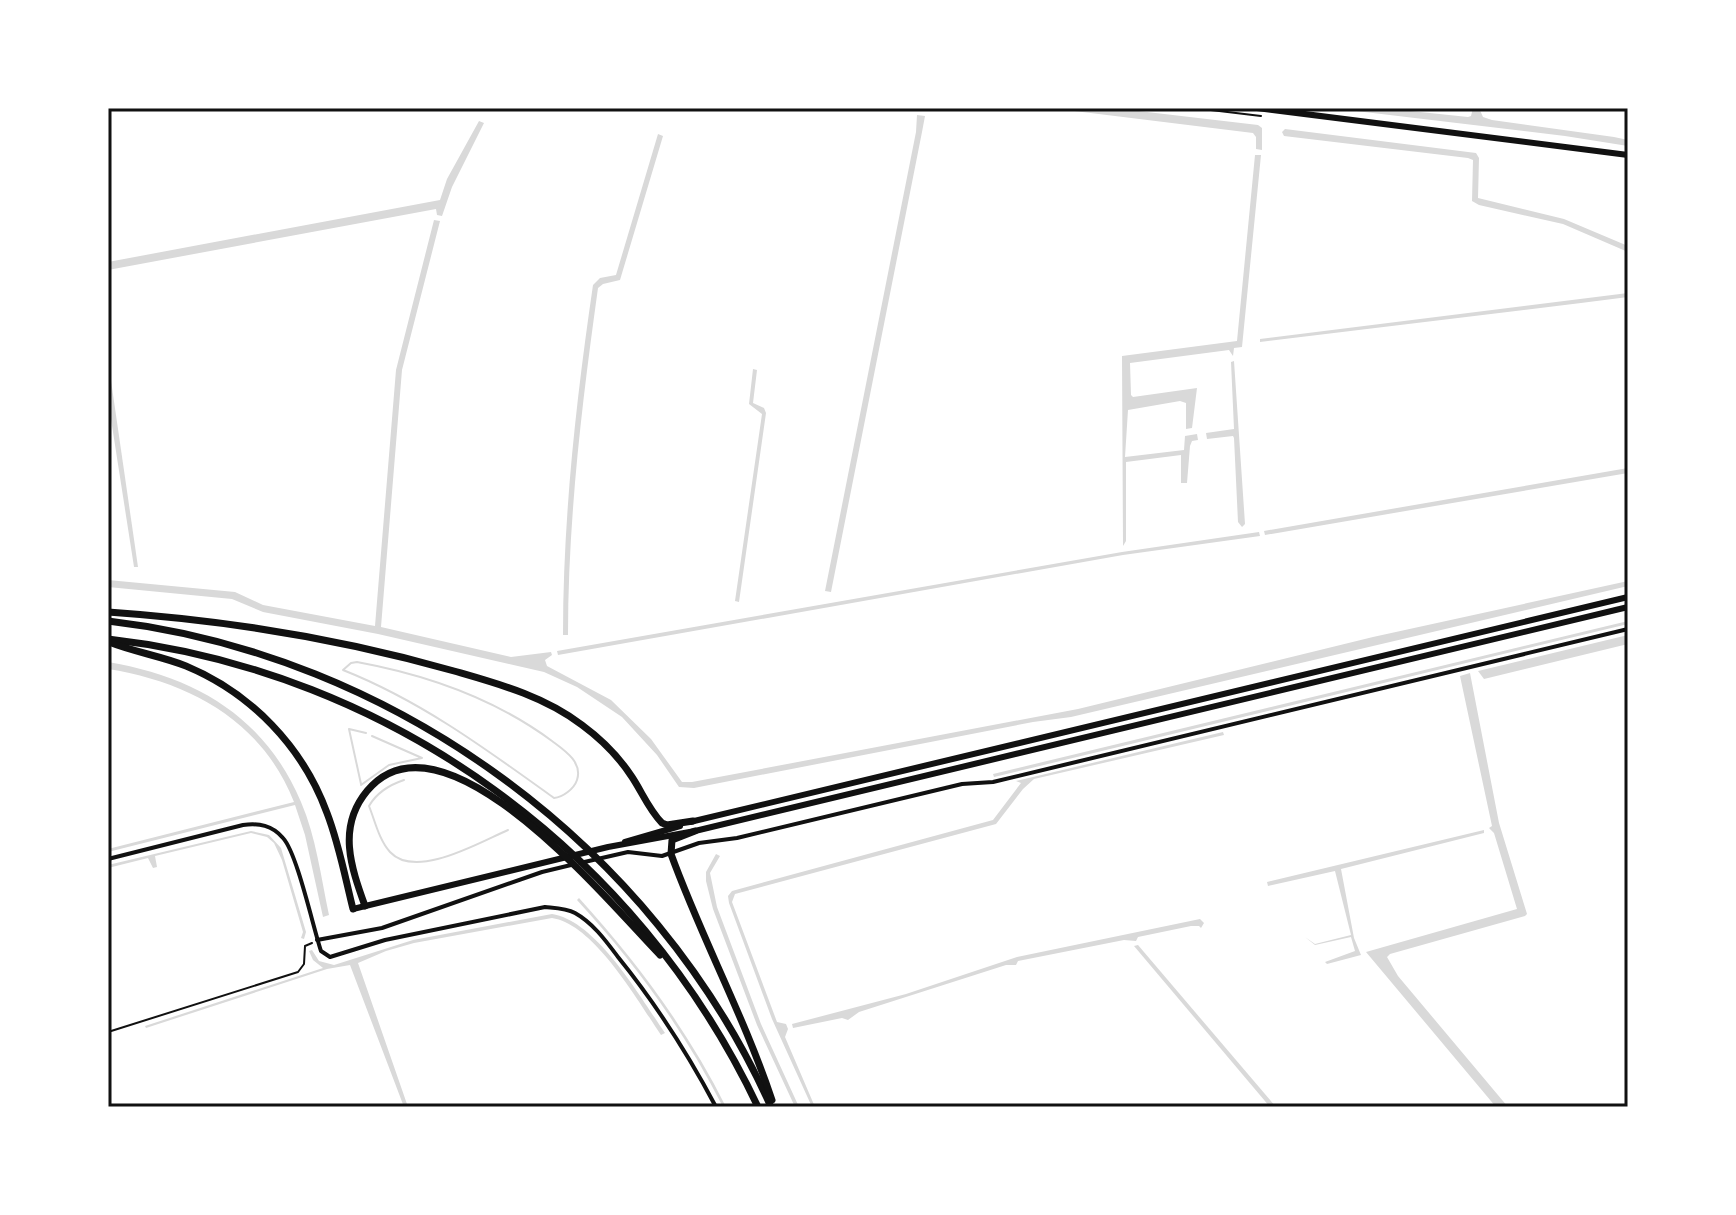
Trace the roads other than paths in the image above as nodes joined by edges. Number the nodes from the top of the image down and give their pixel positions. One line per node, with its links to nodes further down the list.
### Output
1 (1257, 108): 2 (main road)
2 (1272, 112): 3 (main road)
3 (1628, 155)
4 (1628, 597): 10 (main road)
5 (1628, 607): 11 (main road)
6 (108, 612): 10 (highway)
7 (108, 621): 21 (highway)
8 (1628, 629): 13 (street)
9 (108, 641): 16 (highway); 18 (highway)
10 (693, 821): 12 (main road)
11 (695, 831): 12 (main road); 13 (highway)
12 (608, 847): 15 (main road)
13 (671, 854): 17 (street); 21 (highway)
14 (108, 859): 17 (street)
15 (365, 906): 16 (main road); 18 (highway)
16 (353, 909)
17 (317, 940): 19 (street)
18 (684, 980): 20 (highway)
19 (716, 1107)
20 (758, 1107)
21 (773, 1107)

